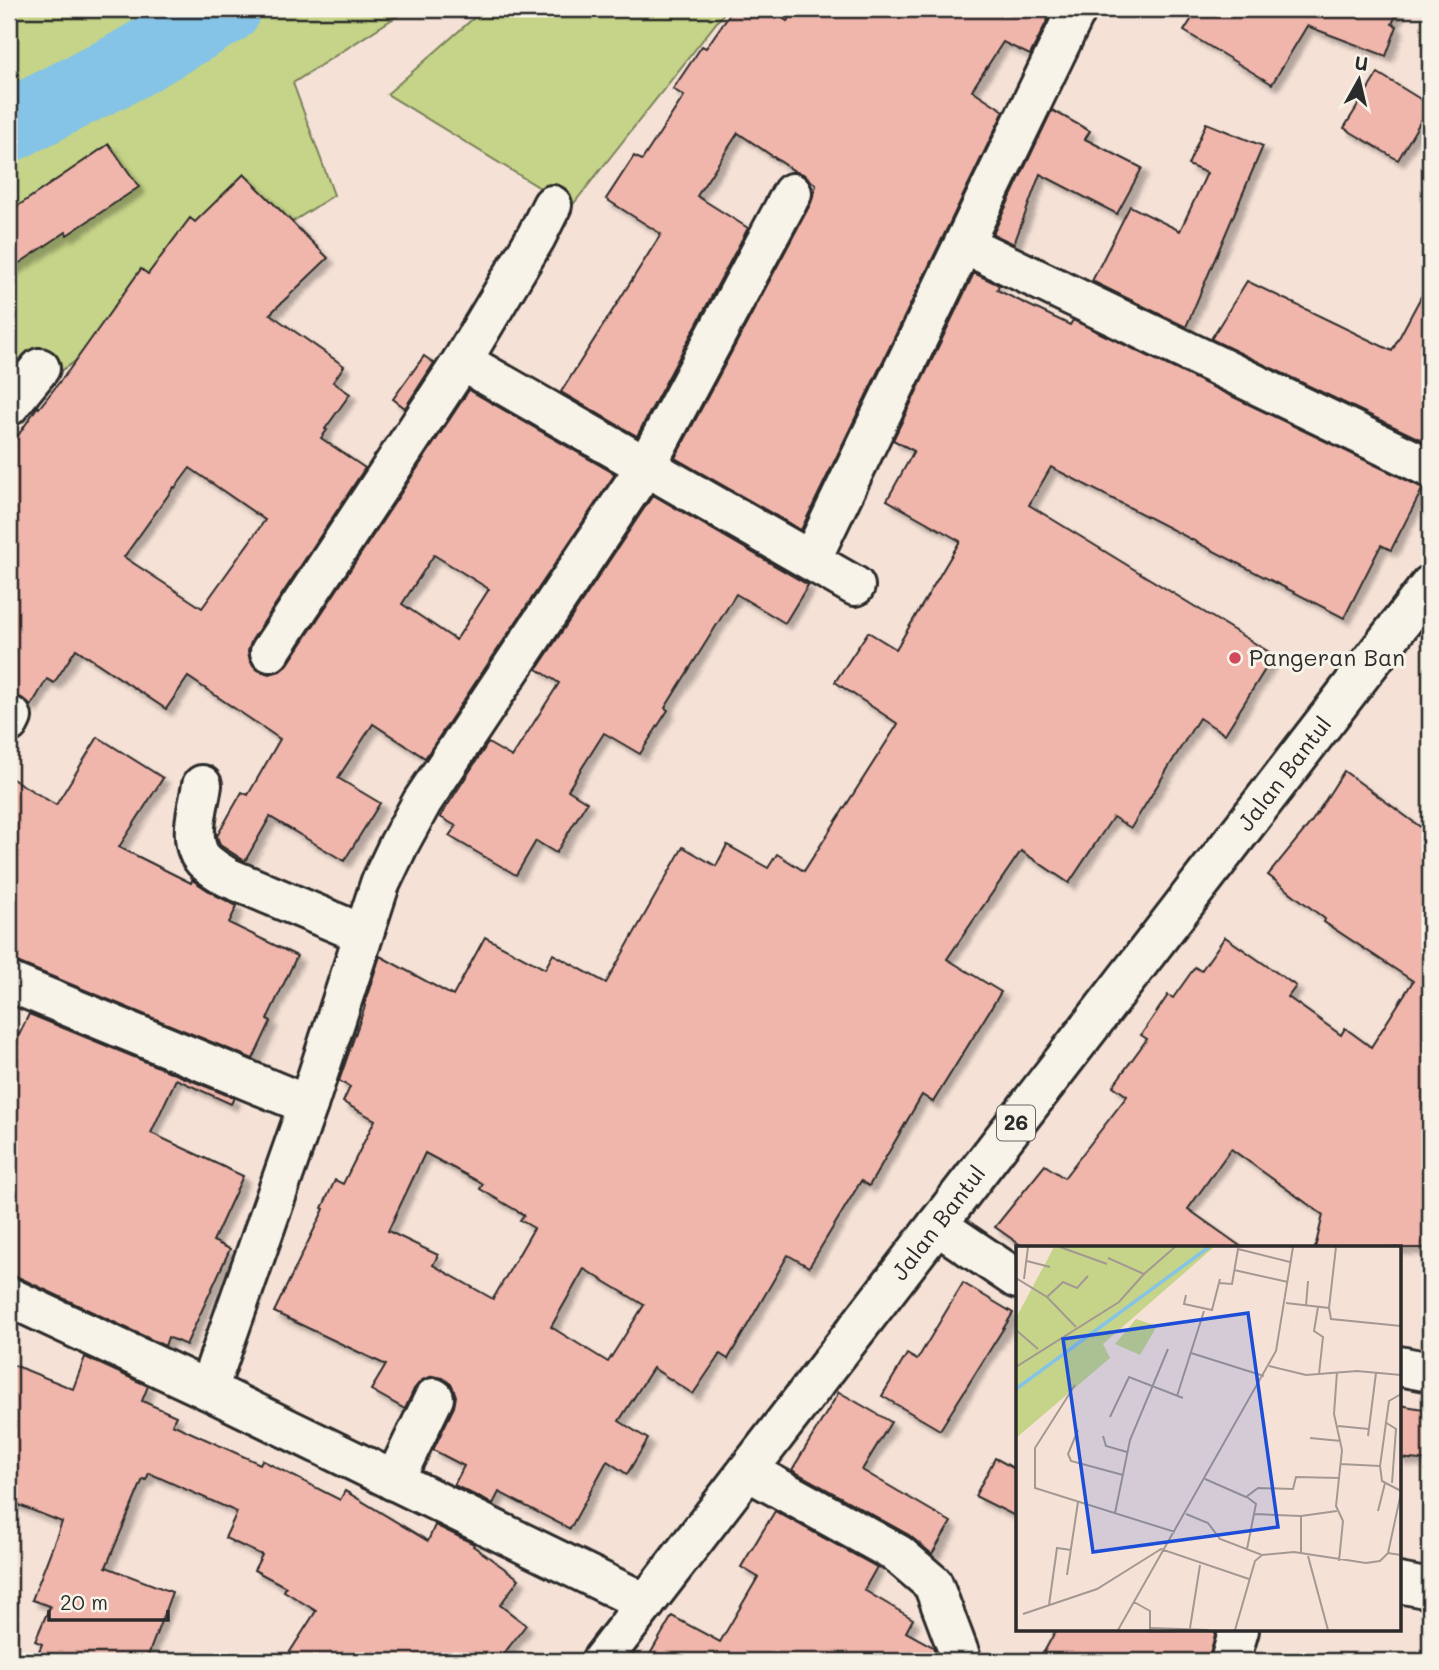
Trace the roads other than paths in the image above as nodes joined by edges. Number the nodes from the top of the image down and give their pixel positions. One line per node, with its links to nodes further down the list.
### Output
1 (1077, 9): 4 (street)
2 (792, 193): 8 (street)
3 (552, 205): 5 (street)
4 (964, 244): 9 (street); 10 (street)
5 (462, 361): 8 (street); 13 (street)
6 (40, 368): 7 (street)
7 (9, 406)
8 (646, 466): 10 (street); 15 (street)
9 (1430, 468)
10 (811, 560): 12 (street)
11 (1430, 584): 18 (street, Jalan Bantul / 26)
12 (855, 586)
13 (270, 652)
14 (202, 785): 15 (street)
15 (363, 934): 17 (street)
16 (9, 982): 17 (street)
17 (308, 1105): 23 (street)
18 (937, 1225): 19 (street); 25 (street, Jalan Bantul / 26)
19 (1016, 1278)
20 (9, 1297): 23 (street)
21 (1400, 1366): 22 (street)
22 (1430, 1372)
23 (208, 1390): 26 (street)
24 (434, 1398): 26 (street)
25 (748, 1471): 29 (street, Jalan Bantul / 26); 32 (street)
26 (394, 1481): 29 (street)
27 (1400, 1583): 28 (street)
28 (1430, 1589)
29 (646, 1603): 31 (street, Jalan Bantul / 26)
30 (1238, 1632): 33 (street)
31 (601, 1661)
32 (962, 1661)
33 (1230, 1661)

